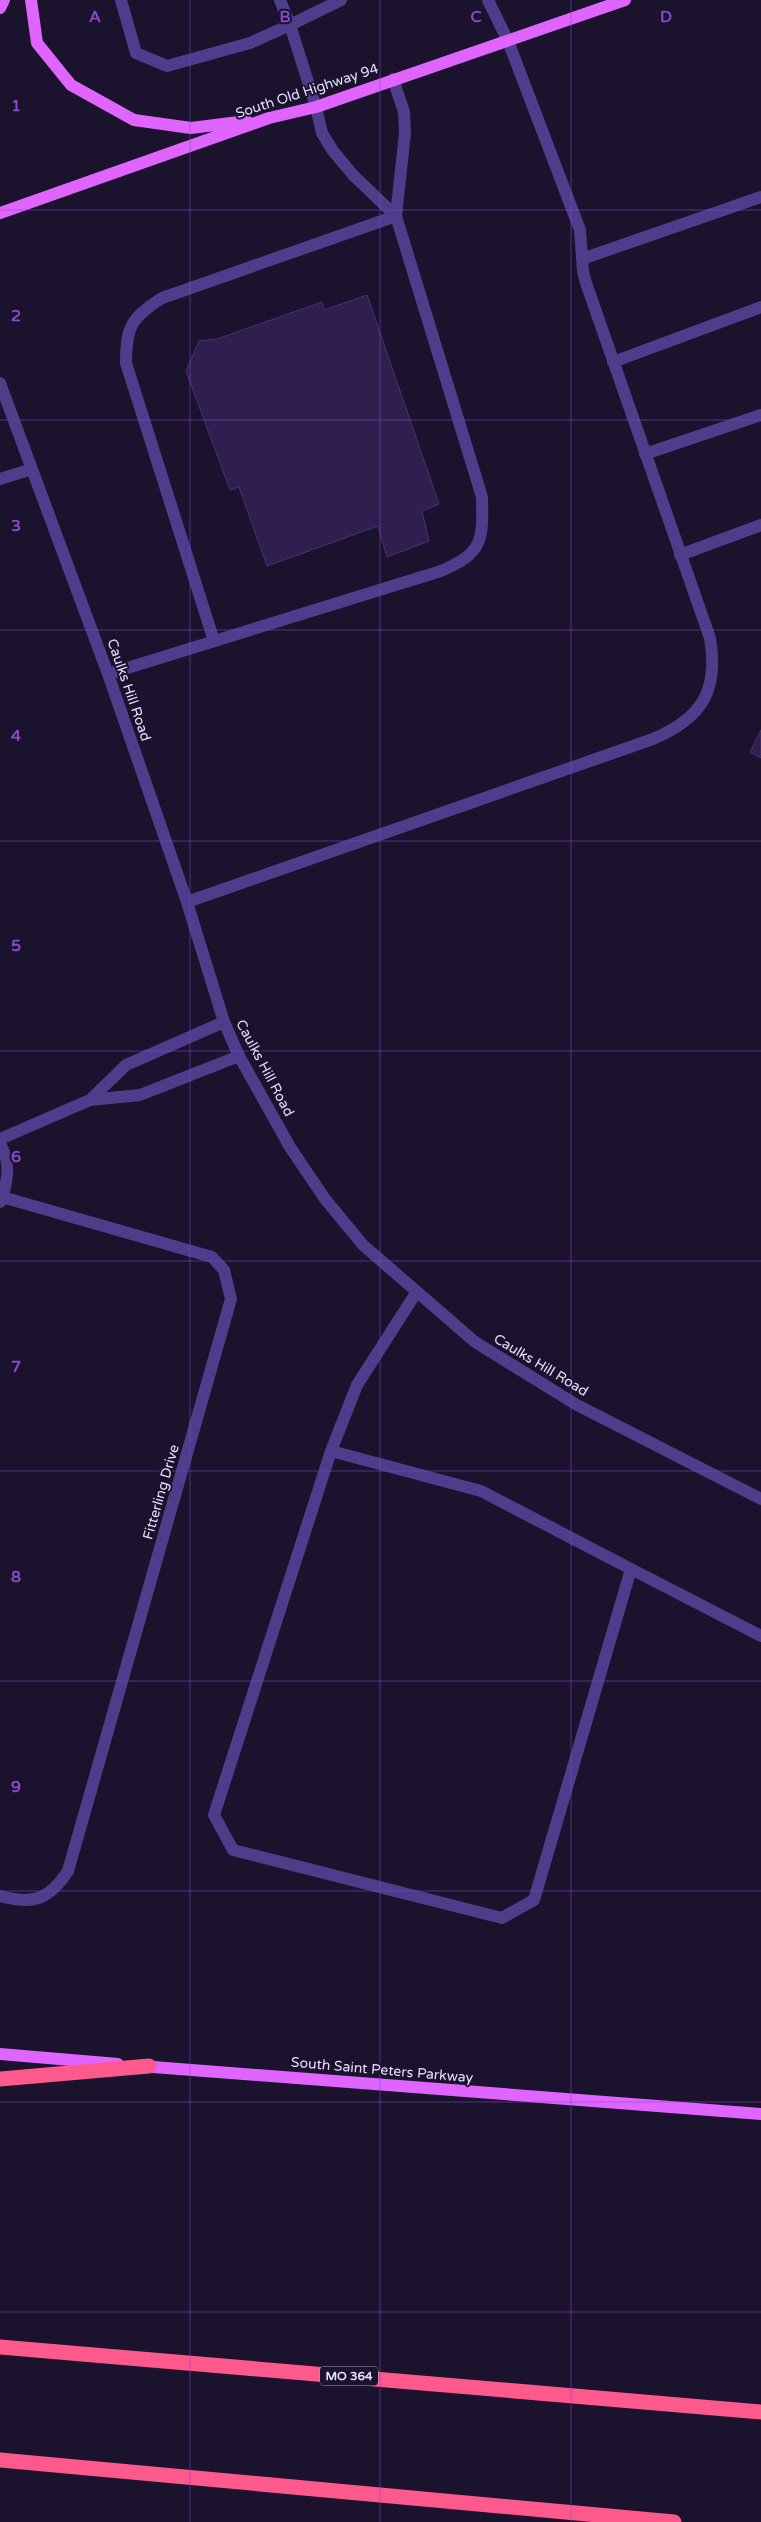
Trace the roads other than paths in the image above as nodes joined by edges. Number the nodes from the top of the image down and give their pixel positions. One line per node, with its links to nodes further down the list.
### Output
1 (4, 0): 8 (main road)
2 (31, 0): 13 (main road)
3 (121, 0): 9 (street)
4 (280, 0): 9 (street)
5 (341, 0): 9 (street)
6 (488, 0): 10 (street)
7 (625, 0): 10 (main road, South Old Highway 94)
8 (0, 8)
9 (290, 25): 12 (street)
10 (508, 40): 11 (main road, South Old Highway 94); 17 (street)
11 (393, 79): 12 (main road, South Old Highway 94); 16 (street)
12 (316, 107): 13 (main road, South Old Highway 94); 16 (street)
13 (269, 118): 15 (main road, South Old Highway 94)
14 (761, 196): 17 (street)
15 (0, 213)
16 (396, 216): 27 (street); 27 (street)
17 (582, 259): 19 (street)
18 (761, 307): 19 (street)
19 (613, 362): 22 (street)
20 (0, 382): 23 (street, Caulks Hill Road)
21 (761, 415): 22 (street)
22 (645, 454): 26 (street)
23 (32, 469): 24 (street); 28 (street, Caulks Hill Road)
24 (0, 479)
25 (761, 525): 26 (street)
26 (680, 555): 29 (street)
27 (214, 641): 28 (street)
28 (108, 674): 29 (street, Caulks Hill Road)
29 (186, 902): 30 (street, Caulks Hill Road)
30 (224, 1022): 31 (street, Caulks Hill Road); 32 (street)
31 (238, 1056): 32 (street); 36 (street, Caulks Hill Road)
32 (90, 1100): 33 (street)
33 (0, 1139)
34 (0, 1144): 35 (street)
35 (1, 1199): 41 (street, Fitterling Drive)
36 (416, 1293): 37 (street); 38 (street, Caulks Hill Road)
37 (331, 1451): 39 (street); 39 (street)
38 (761, 1499)
39 (632, 1568): 40 (street)
40 (761, 1636)
41 (0, 1896)
42 (0, 2054): 43 (main road, South Saint Peters Parkway)
43 (149, 2066): 44 (highway); 45 (main road, South Saint Peters Parkway)
44 (0, 2079)
45 (761, 2114)
46 (0, 2346): 47 (highway, MO 364)
47 (761, 2412)
48 (0, 2460): 49 (highway)
49 (674, 2522)

